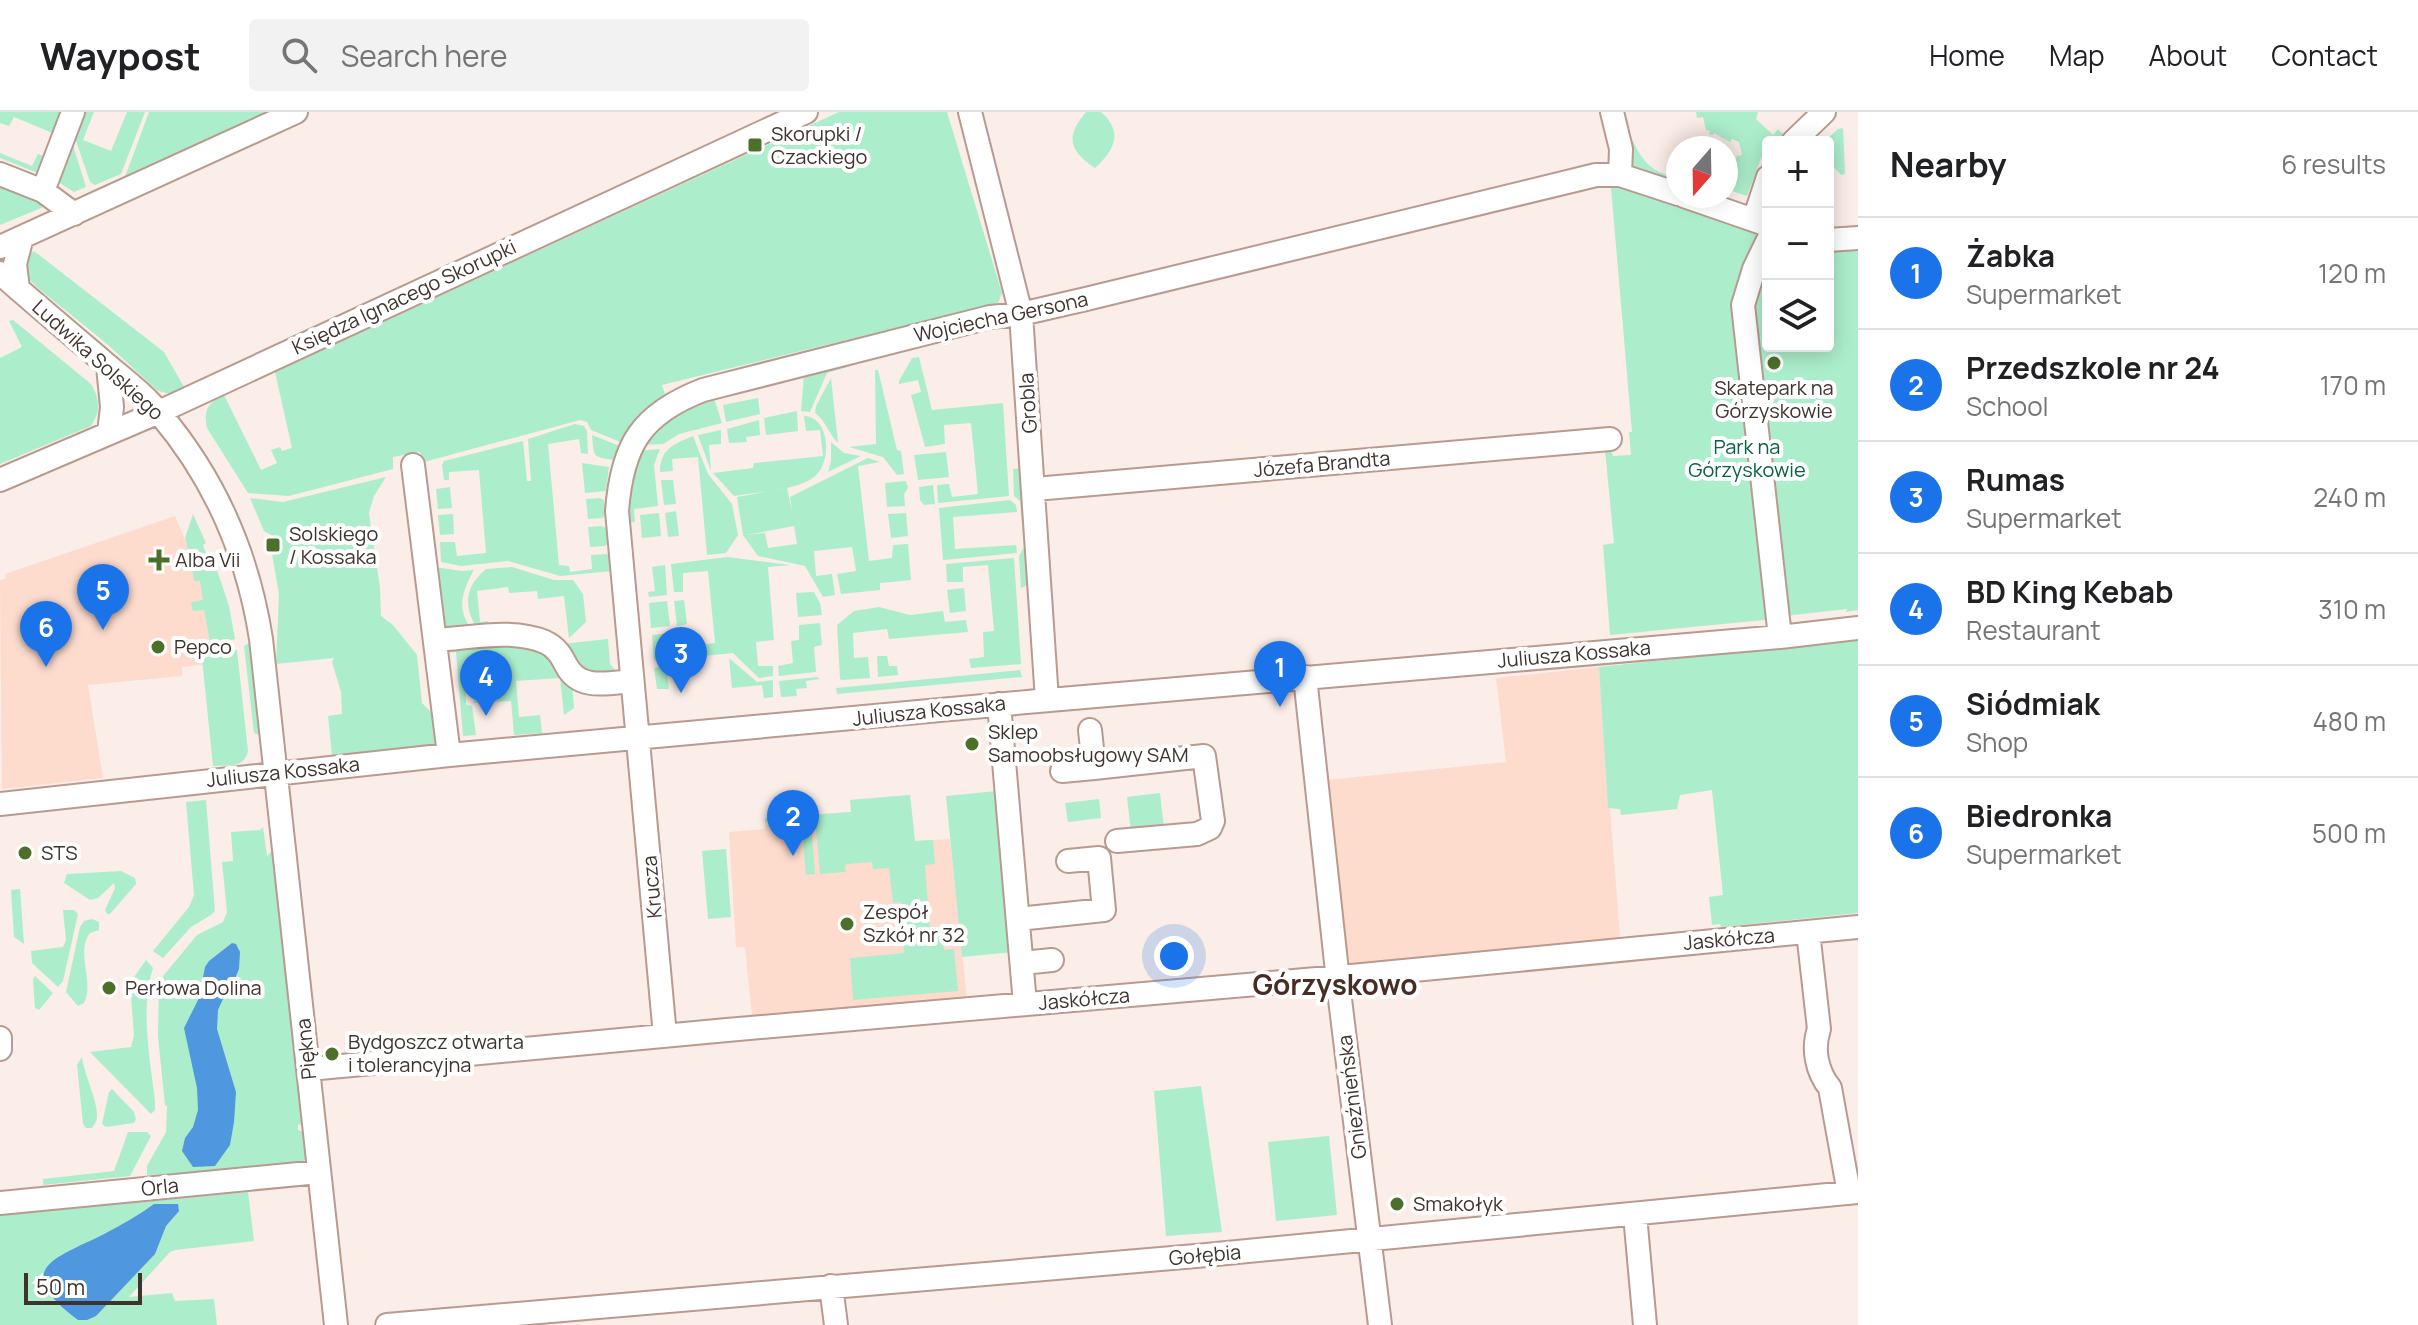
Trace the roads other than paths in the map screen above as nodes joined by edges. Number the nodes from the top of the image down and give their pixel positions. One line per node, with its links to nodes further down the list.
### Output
1 (73, 112): 11 (street)
2 (296, 112): 13 (street)
3 (806, 112): 24 (street, Księdza Ignacego Skorupki)
4 (970, 112): 22 (street, Grobla)
5 (1612, 112): 9 (street)
6 (1824, 112): 7 (street)
7 (1799, 136)
8 (0, 174): 11 (street)
9 (1620, 175): 10 (street, Wojciecha Gersona); 22 (street, Wojciecha Gersona)
10 (1666, 190)
11 (43, 191): 13 (street)
12 (1720, 208): 14 (street, Wojciecha Gersona)
13 (74, 214): 15 (street)
14 (1761, 222)
15 (22, 237): 18 (street); 21 (street)
16 (1858, 238): 17 (street)
17 (1834, 240)
18 (0, 247)
19 (1762, 252): 31 (street)
20 (0, 273): 21 (street, Ludwika Solskiego)
21 (18, 289): 23 (street, Ludwika Solskiego)
22 (1021, 314): 29 (street, Grobla); 34 (street, Wojciecha Gersona)
23 (108, 366): 24 (street, Ludwika Solskiego); 25 (street)
24 (159, 412): 25 (street, Księdza Ignacego Skorupki); 42 (street, Ludwika Solskiego)
25 (109, 433): 28 (street, Księdza Ignacego Skorupki)
26 (1610, 439): 29 (street, Józefa Brandta)
27 (413, 465): 32 (street)
28 (0, 480)
29 (1035, 489): 35 (street, Grobla)
30 (1858, 628): 31 (street, Juliusza Kossaka)
31 (1780, 637): 33 (street, Juliusza Kossaka)
32 (435, 640): 34 (street); 39 (street)
33 (1305, 677): 35 (street, Juliusza Kossaka); 51 (street, Gnieźnieńska)
34 (632, 681): 38 (street, Wojciecha Gersona)
35 (1047, 700): 36 (street, Juliusza Kossaka)
36 (999, 704): 38 (street, Juliusza Kossaka); 46 (street)
37 (1090, 730): 40 (street)
38 (639, 739): 39 (street, Juliusza Kossaka); 53 (street, Krucza)
39 (449, 755): 42 (street, Juliusza Kossaka)
40 (1094, 768): 41 (street); 44 (street)
41 (1062, 771)
42 (276, 773): 43 (street, Juliusza Kossaka); 56 (street, Piękna)
43 (0, 804)
44 (1117, 841)
45 (1068, 861): 46 (street)
46 (1018, 919): 50 (street)
47 (1858, 927): 48 (street, Jaskółcza)
48 (1808, 932): 51 (street, Jaskółcza); 58 (street)
49 (1052, 960): 50 (street)
50 (1022, 963): 52 (street)
51 (1338, 977): 52 (street, Jaskółcza); 61 (street, Gnieźnieńska)
52 (1025, 1004): 53 (street, Jaskółcza)
53 (665, 1036): 56 (street, Jaskółcza)
54 (0, 1038): 55 (street)
55 (0, 1049)
56 (309, 1069): 57 (street, Piękna)
57 (319, 1172): 59 (street, Orla); 64 (street, Piękna)
58 (1854, 1193): 60 (street, Gołębia)
59 (0, 1203)
60 (1635, 1215): 61 (street, Gołębia); 68 (street)
61 (1369, 1240): 62 (street, Gołębia); 67 (street, Gnieźnieńska)
62 (831, 1286): 63 (street, Gołębia); 66 (street)
63 (552, 1318): 65 (street, Gołębia)
64 (336, 1325)
65 (387, 1325)
66 (836, 1325)
67 (1380, 1325)
68 (1645, 1325)

